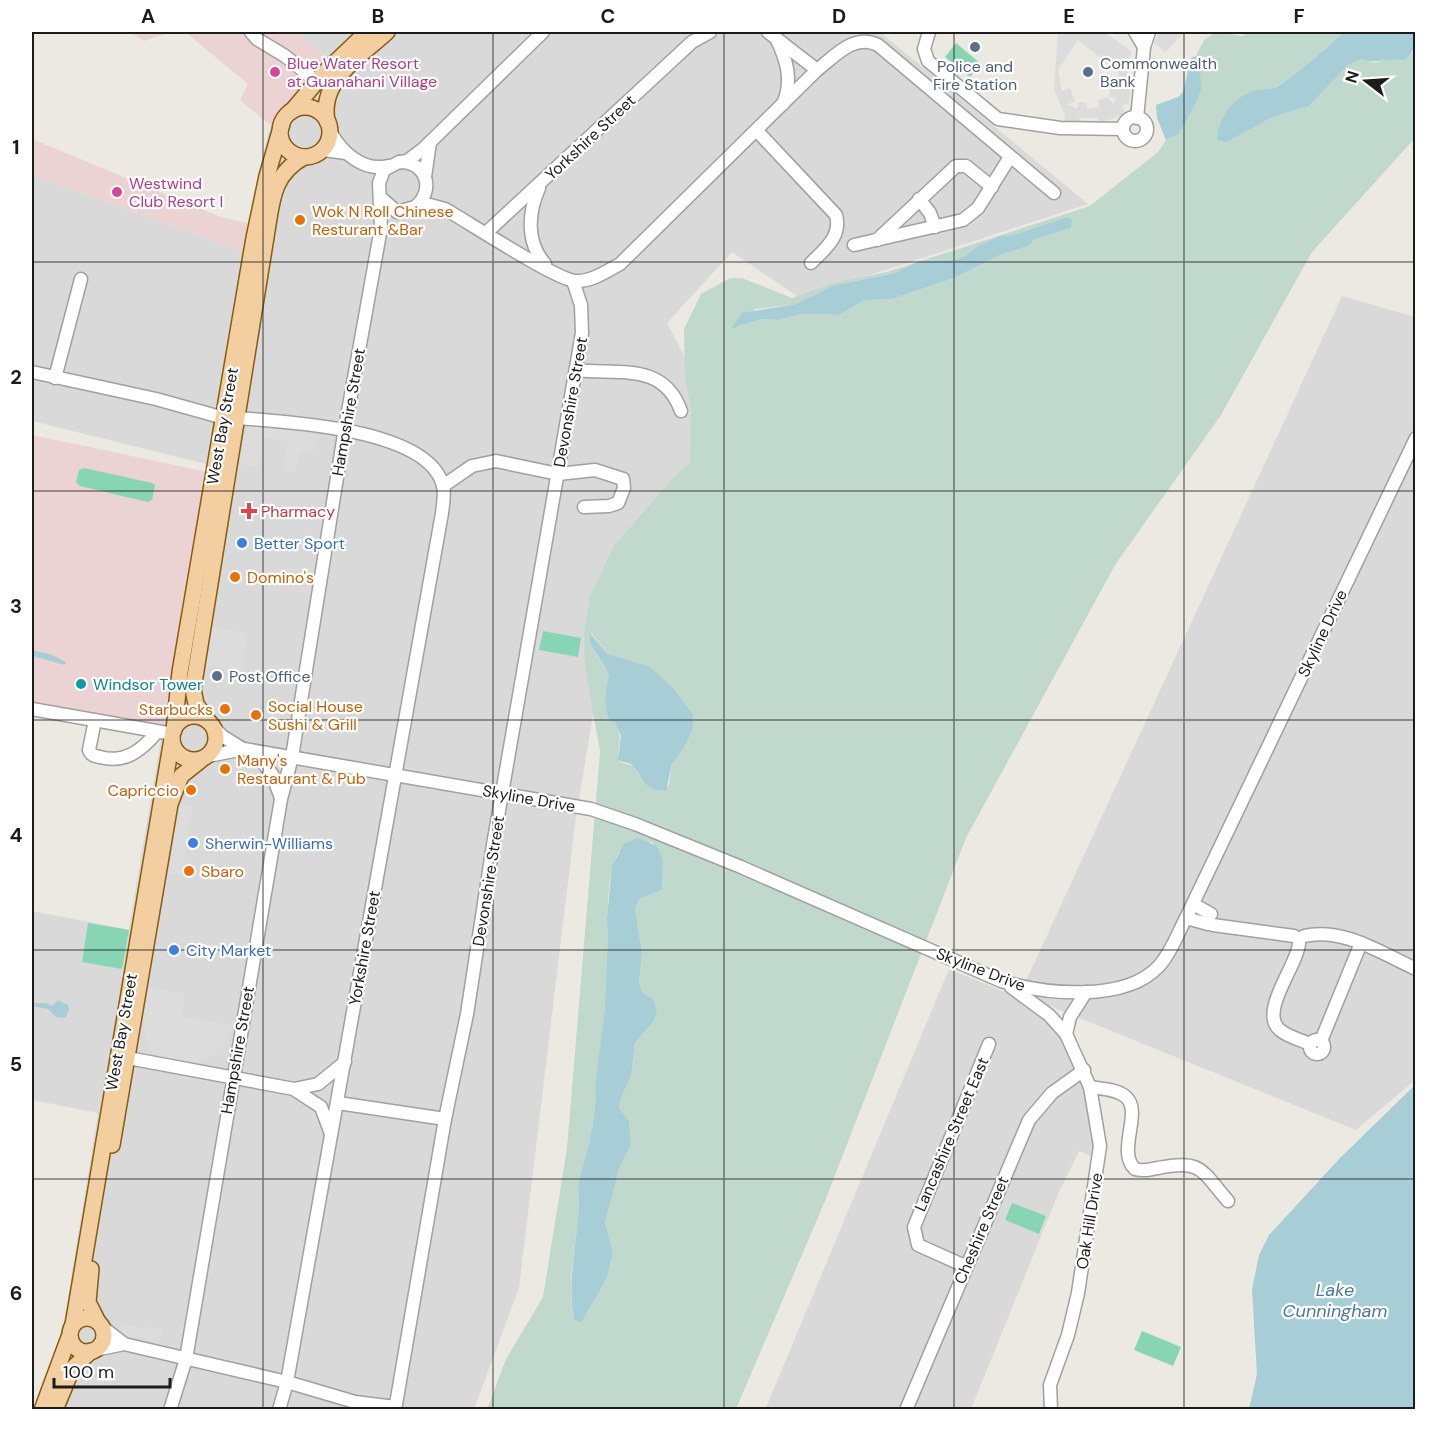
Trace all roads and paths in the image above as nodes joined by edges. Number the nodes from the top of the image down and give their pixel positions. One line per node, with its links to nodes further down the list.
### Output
1 (251, 32): 13 (street)
2 (367, 32): 13 (main road)
3 (387, 32): 18 (main road)
4 (543, 32): 21 (street)
5 (710, 32): 10 (street, Yorkshire Street)
6 (929, 32): 19 (street)
7 (1135, 32): 11 (street)
8 (1149, 32): 11 (street)
9 (772, 35): 12 (street); 14 (street)
10 (695, 37): 29 (street, Yorkshire Street)
11 (1144, 47): 16 (street)
12 (817, 70): 14 (street); 24 (street)
13 (316, 81): 15 (main road)
14 (782, 108): 20 (street)
15 (292, 111): 17 (main road); 18 (main road)
16 (1137, 118): 19 (street); 19 (street)
17 (282, 124): 25 (main road); 50 (main road, West Bay Street)
18 (329, 126): 22 (main road); 23 (street)
19 (1123, 129)
20 (757, 131): 42 (street); 45 (street)
21 (430, 142): 27 (street); 28 (street)
22 (323, 150): 23 (street); 25 (main road)
23 (346, 153): 26 (street)
24 (1010, 157): 30 (street); 31 (street)
25 (304, 158): 50 (main road, West Bay Street)
26 (362, 163): 27 (street); 32 (street)
27 (394, 164): 28 (street); 32 (street)
28 (426, 181): 34 (street); 35 (street)
29 (542, 182): 39 (street, Yorkshire Street); 43 (street)
30 (992, 187): 33 (street); 37 (street)
31 (1054, 193)
32 (380, 194): 36 (street); 38 (street, Hampshire Street)
33 (919, 199): 37 (street); 40 (street)
34 (416, 207): 35 (street); 36 (street)
35 (445, 209): 39 (street)
36 (397, 212): 38 (street)
37 (935, 227): 40 (street)
38 (381, 228): 51 (street, Hampshire Street)
39 (487, 232): 43 (street)
40 (877, 240): 41 (street)
41 (854, 245)
42 (812, 263)
43 (551, 272): 45 (street)
44 (81, 279): 48 (street)
45 (573, 281): 46 (street, Devonshire Street)
46 (576, 370): 49 (street); 53 (street, Devonshire Street)
47 (32, 372): 48 (street)
48 (55, 378): 50 (street)
49 (681, 411)
50 (231, 418): 51 (street); 58 (main road, West Bay Street); 59 (main road, West Bay Street)
51 (345, 428): 54 (street); 61 (street, Hampshire Street)
52 (1416, 438): 66 (street, Skyline Drive)
53 (558, 474): 54 (street); 55 (street); 64 (street, Devonshire Street)
54 (443, 486): 63 (street, Yorkshire Street)
55 (585, 507)
56 (32, 709): 57 (street)
57 (95, 720): 59 (street); 59 (street)
58 (210, 723): 59 (main road); 60 (street, Skyline Drive); 62 (main road)
59 (169, 734): 62 (main road); 88 (main road, West Bay Street)
60 (248, 750): 61 (street, Skyline Drive); 62 (street, Skyline Drive); 65 (street)
61 (292, 757): 63 (street, Skyline Drive); 65 (street, Hampshire Street)
62 (204, 758): 76 (main road, West Bay Street)
63 (396, 775): 64 (street, Skyline Drive); 77 (street, Yorkshire Street)
64 (502, 793): 72 (street, Skyline Drive); 83 (street, Devonshire Street)
65 (281, 800): 79 (street, Hampshire Street)
66 (1193, 904): 67 (street, Skyline Drive); 68 (street)
67 (1186, 918): 68 (street); 73 (street, Skyline Drive)
68 (1212, 920): 69 (street)
69 (1299, 938): 70 (street); 70 (street)
70 (1361, 943): 71 (street)
71 (1416, 969)
72 (1001, 981): 73 (street, Skyline Drive); 74 (street, Oak Hill Drive)
73 (1086, 992): 74 (street)
74 (1066, 1034): 78 (street, Oak Hill Drive)
75 (989, 1044): 86 (street, Lancashire Street East)
76 (128, 1058): 79 (street); 87 (main road, West Bay Street)
77 (345, 1062): 81 (street); 82 (street, Yorkshire Street)
78 (1084, 1070): 80 (street, Oak Hill Drive); 86 (street, Cheshire Street)
79 (232, 1078): 81 (street); 91 (street, Hampshire Street)
80 (1090, 1087): 85 (street); 99 (street, Oak Hill Drive)
81 (294, 1089): 84 (street)
82 (338, 1103): 83 (street); 84 (street, Yorkshire Street)
83 (445, 1119): 93 (street, Devonshire Street)
84 (332, 1139): 92 (street, Yorkshire Street)
85 (1228, 1201)
86 (965, 1266): 98 (street, Cheshire Street)
87 (100, 1324): 88 (main road); 89 (street); 90 (main road)
88 (71, 1331): 90 (main road); 94 (main road, West Bay Street)
89 (124, 1344): 90 (street); 91 (street)
90 (93, 1351): 95 (main road)
91 (186, 1359): 92 (street); 96 (street, Hampshire Street)
92 (287, 1382): 93 (street); 97 (street, Yorkshire Street)
93 (395, 1408)
94 (42, 1410)
95 (55, 1410)
96 (170, 1410)
97 (279, 1410)
98 (906, 1410)
99 (1051, 1410)

